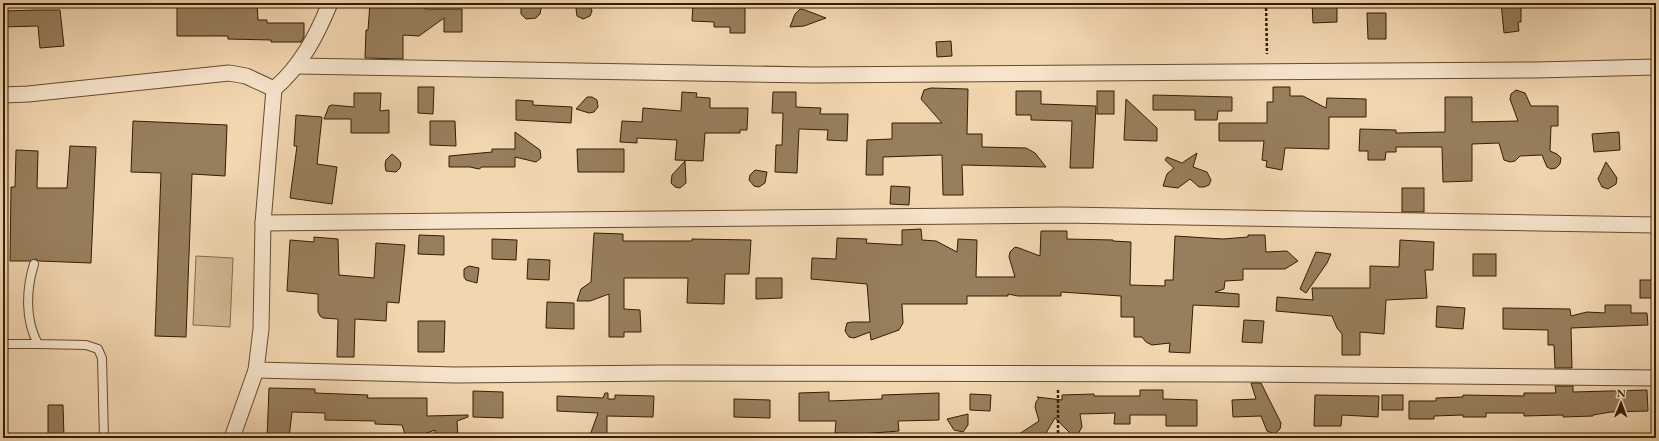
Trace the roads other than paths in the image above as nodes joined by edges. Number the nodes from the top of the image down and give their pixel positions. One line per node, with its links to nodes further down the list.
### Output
1 (330, 3): 2 (street)
2 (297, 66): 3 (street); 4 (street)
3 (1656, 67)
4 (274, 89): 5 (street); 6 (street)
5 (3, 95)
6 (263, 223): 7 (street); 11 (street)
7 (1656, 225)
8 (34, 264): 10 (lane)
9 (3, 344): 10 (lane)
10 (38, 344): 13 (lane)
11 (256, 370): 12 (street); 14 (street)
12 (1656, 378)
13 (104, 438)
14 (232, 438)

